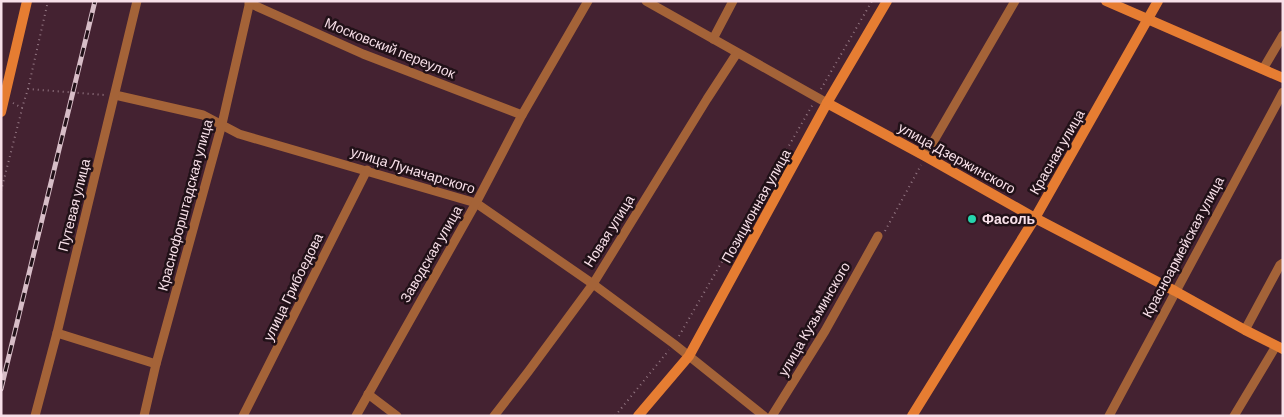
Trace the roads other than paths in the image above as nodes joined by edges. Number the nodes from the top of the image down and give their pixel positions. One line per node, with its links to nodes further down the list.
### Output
1 (27, 1): 16 (street)
2 (137, 1): 19 (street, Путевая улица)
3 (588, 1): 22 (street, Заводская улица)
4 (646, 1): 13 (street, улица Дзержинского)
5 (733, 1): 13 (street)
6 (887, 1): 20 (street, Позиционная улица)
7 (1015, 1): 24 (street)
8 (1106, 1): 11 (street)
9 (1158, 1): 11 (street, Красная улица)
10 (250, 2): 22 (street, Московский переулок); 23 (street, Краснофорштадская улица)
11 (1148, 20): 15 (street); 27 (street, Красная улица)
12 (1283, 35): 15 (street)
13 (714, 39): 14 (street, улица Дзержинского)
14 (737, 53): 20 (street, улица Дзержинского); 30 (street, Новая улица)
15 (1263, 69): 17 (street)
16 (6, 73): 21 (street)
17 (1283, 78)
18 (1283, 92): 31 (street, Красноармейская улица)
19 (115, 95): 23 (street, улица Луначарского); 33 (street, Путевая улица)
20 (827, 103): 24 (street, улица Дзержинского); 35 (street, Позиционная улица)
21 (1, 112)
22 (522, 115): 26 (street, Заводская улица)
23 (222, 124): 25 (street, улица Луначарского); 36 (street, Краснофорштадская улица)
24 (925, 156): 27 (street, улица Дзержинского)
25 (366, 170): 26 (street, улица Луначарского); 40 (street, улица Грибоедова)
26 (476, 203): 30 (street, улица Луначарского); 37 (street, Заводская улица)
27 (1035, 218): 31 (street, улица Дзержинского); 47 (street, Красная улица)
28 (878, 236): 46 (street, улица Кузьминского)
29 (1283, 263): 32 (street)
30 (593, 284): 35 (street, улица Луначарского); 43 (street, Новая улица)
31 (1175, 290): 32 (street, улица Дзержинского); 48 (street, Красноармейская улица)
32 (1245, 330): 34 (street, улица Дзержинского)
33 (57, 333): 36 (street); 38 (street, Путевая улица)
34 (1279, 348): 49 (street)
35 (689, 356): 44 (street, Позиционная улица); 45 (street, улица Луначарского)
36 (156, 364): 39 (street, Краснофорштадская улица)
37 (368, 394): 41 (street, Заводская улица); 42 (street)
38 (35, 416)
39 (144, 416)
40 (243, 416)
41 (356, 416)
42 (397, 416)
43 (494, 416)
44 (638, 416)
45 (764, 416)
46 (772, 416)
47 (912, 416)
48 (1109, 416)
49 (1234, 416)

